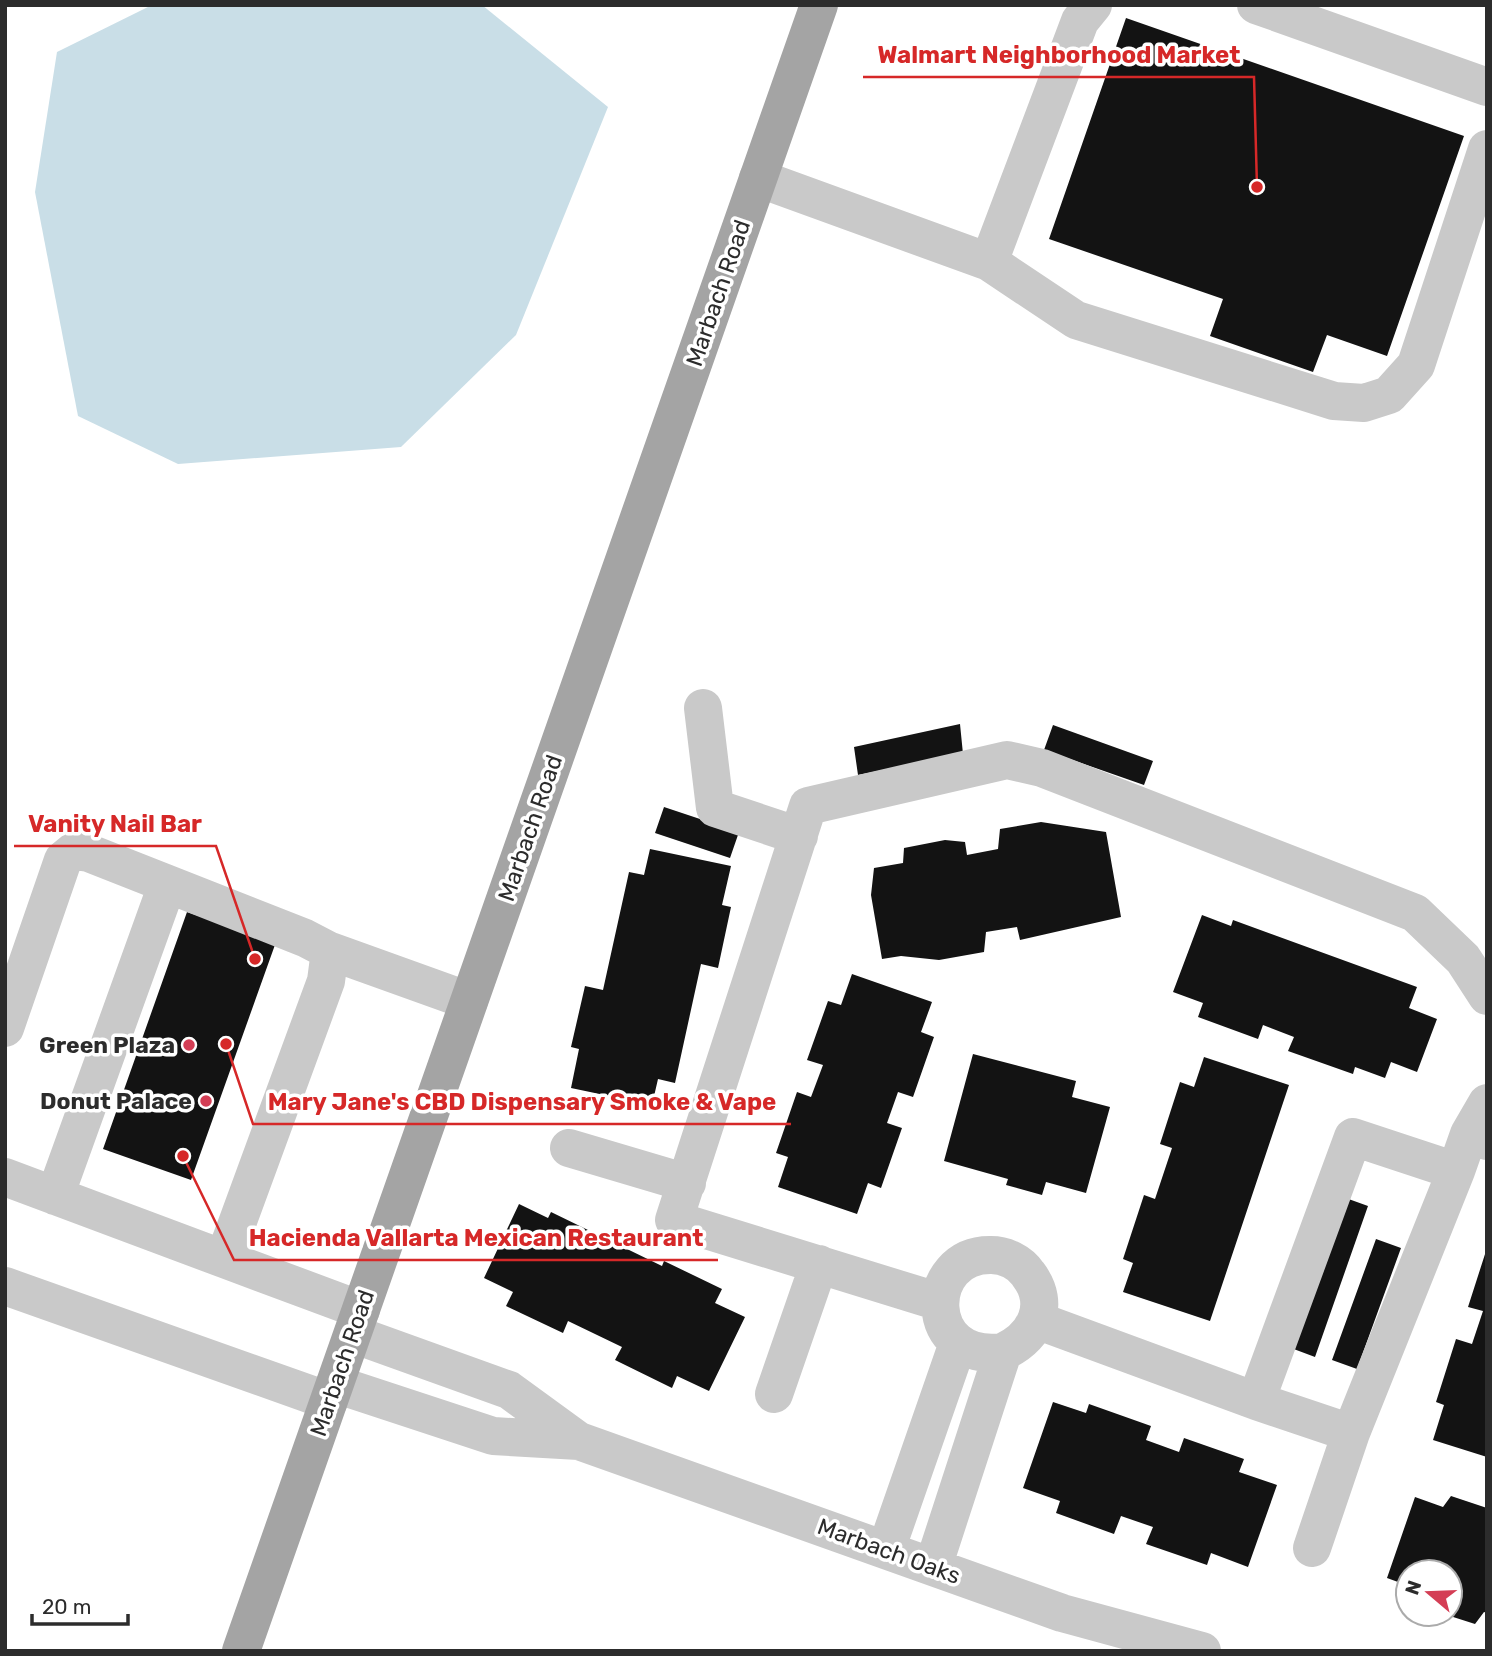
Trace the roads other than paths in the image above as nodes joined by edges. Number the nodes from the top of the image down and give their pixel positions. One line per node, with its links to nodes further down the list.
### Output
1 (819, 5): 6 (main road, Marbach Road)
2 (1093, 5): 7 (street)
3 (1256, 5): 4 (street)
4 (1487, 87)
5 (1487, 149): 7 (street)
6 (758, 178): 7 (street); 13 (main road, Marbach Road)
7 (989, 262)
8 (704, 708): 9 (street)
9 (799, 836): 12 (street); 19 (street)
10 (167, 885): 11 (street); 14 (street); 20 (street)
11 (330, 951): 13 (street); 21 (street)
12 (1487, 996)
13 (469, 1001): 26 (main road, Marbach Road)
14 (5, 1028)
15 (1481, 1126): 17 (street)
16 (569, 1148): 19 (street)
17 (1456, 1171): 31 (street); 32 (street)
18 (5, 1177): 20 (street, Marbach Oaks)
19 (687, 1183): 22 (street)
20 (55, 1196): 21 (street, Marbach Oaks)
21 (224, 1259): 26 (street, Marbach Oaks)
22 (819, 1264): 24 (street); 30 (street)
23 (5, 1286): 29 (street, Marbach Oaks)
24 (940, 1302): 25 (street); 27 (street)
25 (1036, 1320): 28 (street); 31 (street)
26 (357, 1322): 29 (main road, Marbach Road); 33 (street, Marbach Oaks)
27 (958, 1343): 28 (street); 35 (street)
28 (1003, 1352): 36 (street)
29 (332, 1393): 33 (street, Marbach Oaks); 37 (main road, Marbach Road)
30 (774, 1394)
31 (1256, 1401): 32 (street)
32 (1351, 1433): 34 (street)
33 (579, 1441): 35 (street, Marbach Oaks)
34 (1312, 1548)
35 (886, 1550): 36 (street, Marbach Oaks)
36 (933, 1567): 38 (street, Marbach Oaks)
37 (241, 1651)
38 (1202, 1651)

